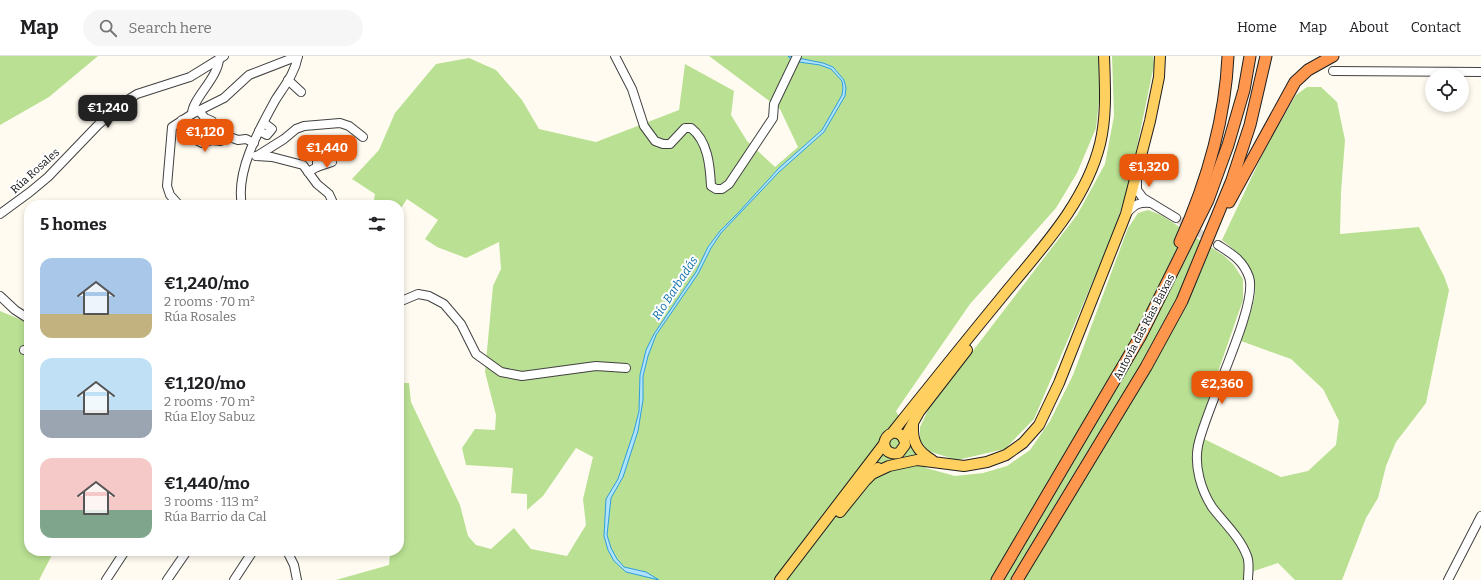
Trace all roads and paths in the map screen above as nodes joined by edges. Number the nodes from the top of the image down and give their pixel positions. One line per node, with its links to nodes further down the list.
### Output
1 (298, 56): 13 (street); 15 (street)
2 (615, 56): 10 (street)
3 (1104, 56): 36 (main road)
4 (1160, 56): 26 (main road)
5 (1228, 56): 42 (highway)
6 (1250, 56): 42 (highway, Autovía das Rías Baixas)
7 (1266, 56): 37 (highway, Autovía das Rías Baixas)
8 (1333, 56): 37 (highway)
9 (222, 57): 15 (street); 32 (street, Rúa Rosales)
10 (796, 59)
11 (1333, 70): 12 (street)
12 (1481, 72)
13 (288, 80): 14 (street); 19 (street)
14 (301, 92)
15 (196, 112): 16 (street); 17 (street)
16 (182, 120): 19 (street); 28 (street)
17 (212, 121)
18 (363, 137): 22 (street)
19 (254, 143): 21 (street)
20 (317, 146): 24 (street)
21 (248, 156): 22 (street); 29 (street)
22 (257, 156): 25 (street)
23 (332, 162): 24 (street)
24 (317, 167): 25 (street)
25 (308, 172): 30 (street)
26 (1137, 179): 27 (main road); 31 (street)
27 (1131, 196): 31 (street); 33 (main road)
28 (175, 200)
29 (242, 200)
30 (331, 200)
31 (1142, 200): 33 (street); 34 (street)
32 (0, 214)
33 (1126, 214): 48 (main road)
34 (1176, 218)
35 (1218, 245): 63 (street)
36 (1037, 253): 43 (main road); 44 (main road)
37 (1202, 253): 62 (highway, Autovía das Rías Baixas)
38 (0, 296): 40 (street)
39 (404, 300): 41 (street)
40 (24, 316)
41 (626, 368)
42 (1100, 406): 61 (highway, Autovía das Rías Baixas)
43 (914, 421): 45 (main road); 48 (main road)
44 (892, 433): 45 (main road); 46 (main road)
45 (905, 441): 47 (main road); 48 (main road)
46 (884, 444): 47 (main road); 55 (main road)
47 (894, 454): 48 (main road); 49 (main road)
48 (919, 457): 49 (main road)
49 (874, 472): 55 (main road)
50 (1481, 516): 64 (street)
51 (122, 556): 56 (street)
52 (184, 556): 57 (street)
53 (250, 556): 58 (street)
54 (289, 556): 59 (street)
55 (788, 570): 60 (main road)
56 (106, 580)
57 (166, 580)
58 (234, 580)
59 (297, 580)
60 (780, 580)
61 (997, 580)
62 (1017, 580)
63 (1248, 580)
64 (1448, 580)

